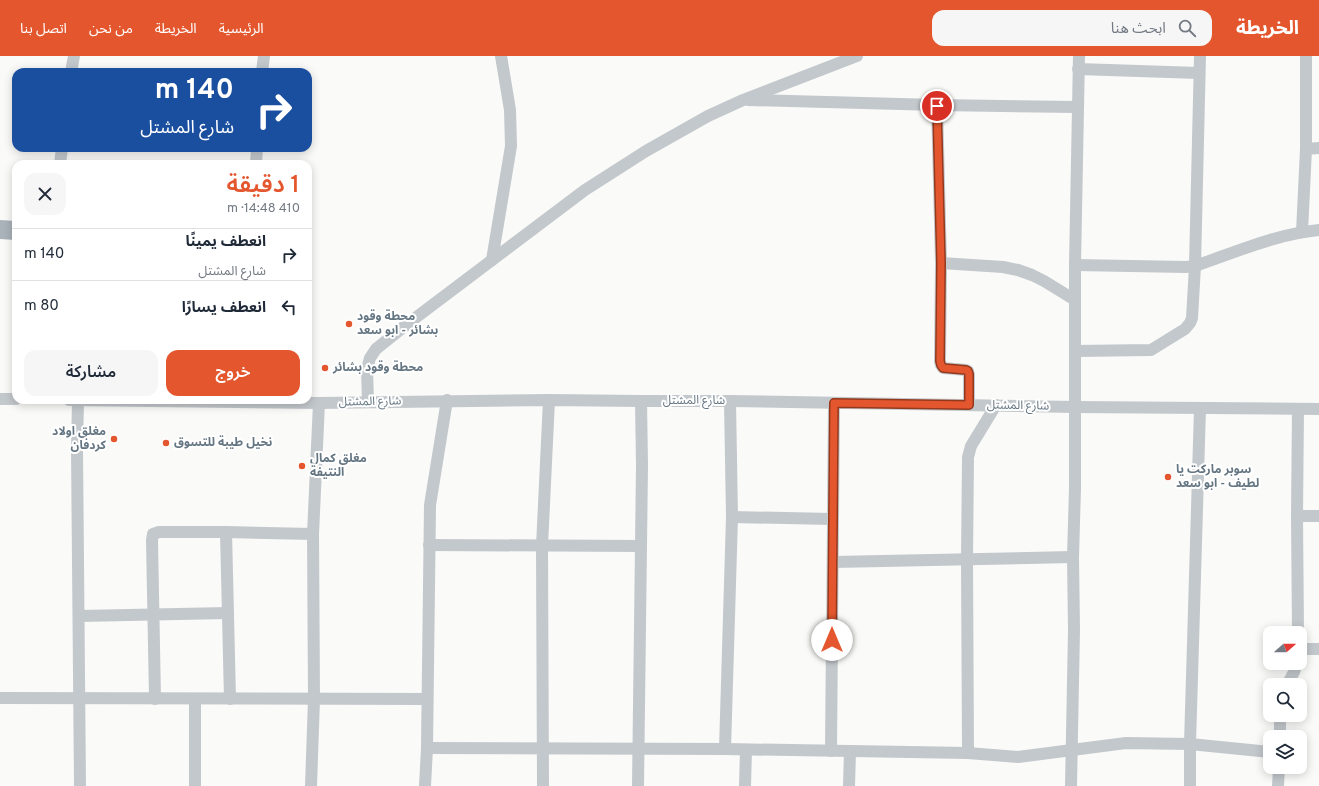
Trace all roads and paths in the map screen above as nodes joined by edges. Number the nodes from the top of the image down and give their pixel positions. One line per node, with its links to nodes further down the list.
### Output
1 (74, 56): 8 (street)
2 (264, 56): 9 (street)
3 (501, 56): 19 (street)
4 (857, 56): 12 (street)
5 (1079, 56): 10 (street)
6 (1200, 56): 11 (street)
7 (1306, 56): 16 (street)
8 (72, 68)
9 (262, 68)
10 (1078, 69): 11 (street); 14 (street)
11 (1199, 73): 22 (street)
12 (743, 100): 13 (street); 19 (street)
13 (937, 106): 14 (street); 20 (street)
14 (1077, 107): 21 (street)
15 (1319, 148): 16 (street)
16 (1306, 149): 18 (street)
17 (1319, 230): 18 (street)
18 (1302, 232): 22 (street)
19 (492, 260): 32 (street)
20 (941, 263): 23 (street); 36 (street)
21 (1075, 264): 22 (street); 23 (street)
22 (1195, 266): 24 (street)
23 (1075, 300): 24 (street)
24 (1075, 351): 38 (street)
25 (0, 399): 26 (street)
26 (12, 399)
27 (447, 400): 28 (street, شارع المشتل); 32 (street, شارع المشتل); 48 (street)
28 (549, 400): 29 (street, شارع المشتل); 49 (street)
29 (641, 401): 30 (street, شارع المشتل); 50 (street)
30 (730, 401): 34 (street, شارع المشتل); 44 (street)
31 (312, 402): 33 (street, شارع المشتل)
32 (368, 402): 33 (street, شارع المشتل)
33 (319, 403): 47 (street)
34 (834, 403): 36 (street, شارع المشتل); 45 (street)
35 (78, 404): 56 (street)
36 (969, 405): 37 (street, شارع المشتل)
37 (996, 405): 38 (street, شارع المشتل); 52 (street)
38 (1075, 407): 39 (street, شارع المشتل); 51 (street)
39 (1200, 408): 40 (street, شارع المشتل); 67 (street)
40 (1298, 409): 41 (street, شارع المشتل); 42 (street)
41 (1319, 409)
42 (1297, 516): 43 (street); 57 (street)
43 (1319, 516)
44 (732, 517): 45 (street); 71 (street)
45 (833, 519): 53 (street)
46 (226, 532): 47 (street); 54 (street); 55 (street)
47 (313, 534): 65 (street)
48 (429, 545): 49 (street); 66 (street)
49 (542, 546): 50 (street); 70 (street)
50 (641, 546): 69 (street)
51 (1073, 557): 52 (street); 73 (street)
52 (967, 559): 53 (street); 77 (street)
53 (833, 562): 74 (street)
54 (228, 613): 55 (street); 64 (street)
55 (153, 614): 56 (street); 62 (street)
56 (79, 616): 61 (street)
57 (1298, 626)
58 (1307, 649): 59 (street)
59 (1319, 649)
60 (0, 698): 61 (street)
61 (79, 698): 62 (street); 79 (street)
62 (154, 699): 63 (street)
63 (195, 699): 64 (street); 80 (street)
64 (230, 699): 65 (street)
65 (314, 699): 66 (street); 81 (street)
66 (427, 700): 68 (street)
67 (1190, 744): 73 (street); 76 (street); 88 (street)
68 (427, 748): 70 (street); 82 (street)
69 (638, 748): 70 (street); 71 (street); 84 (street)
70 (543, 749): 83 (street)
71 (725, 749): 72 (street)
72 (746, 750): 74 (street); 85 (street)
73 (1072, 750): 77 (street); 87 (street)
74 (831, 751): 75 (street)
75 (850, 751): 77 (street); 86 (street)
76 (1263, 751)
77 (968, 753)
78 (1279, 774): 89 (street)
79 (80, 786)
80 (195, 786)
81 (311, 786)
82 (425, 786)
83 (543, 786)
84 (638, 786)
85 (745, 786)
86 (849, 786)
87 (1071, 786)
88 (1190, 786)
89 (1278, 786)

